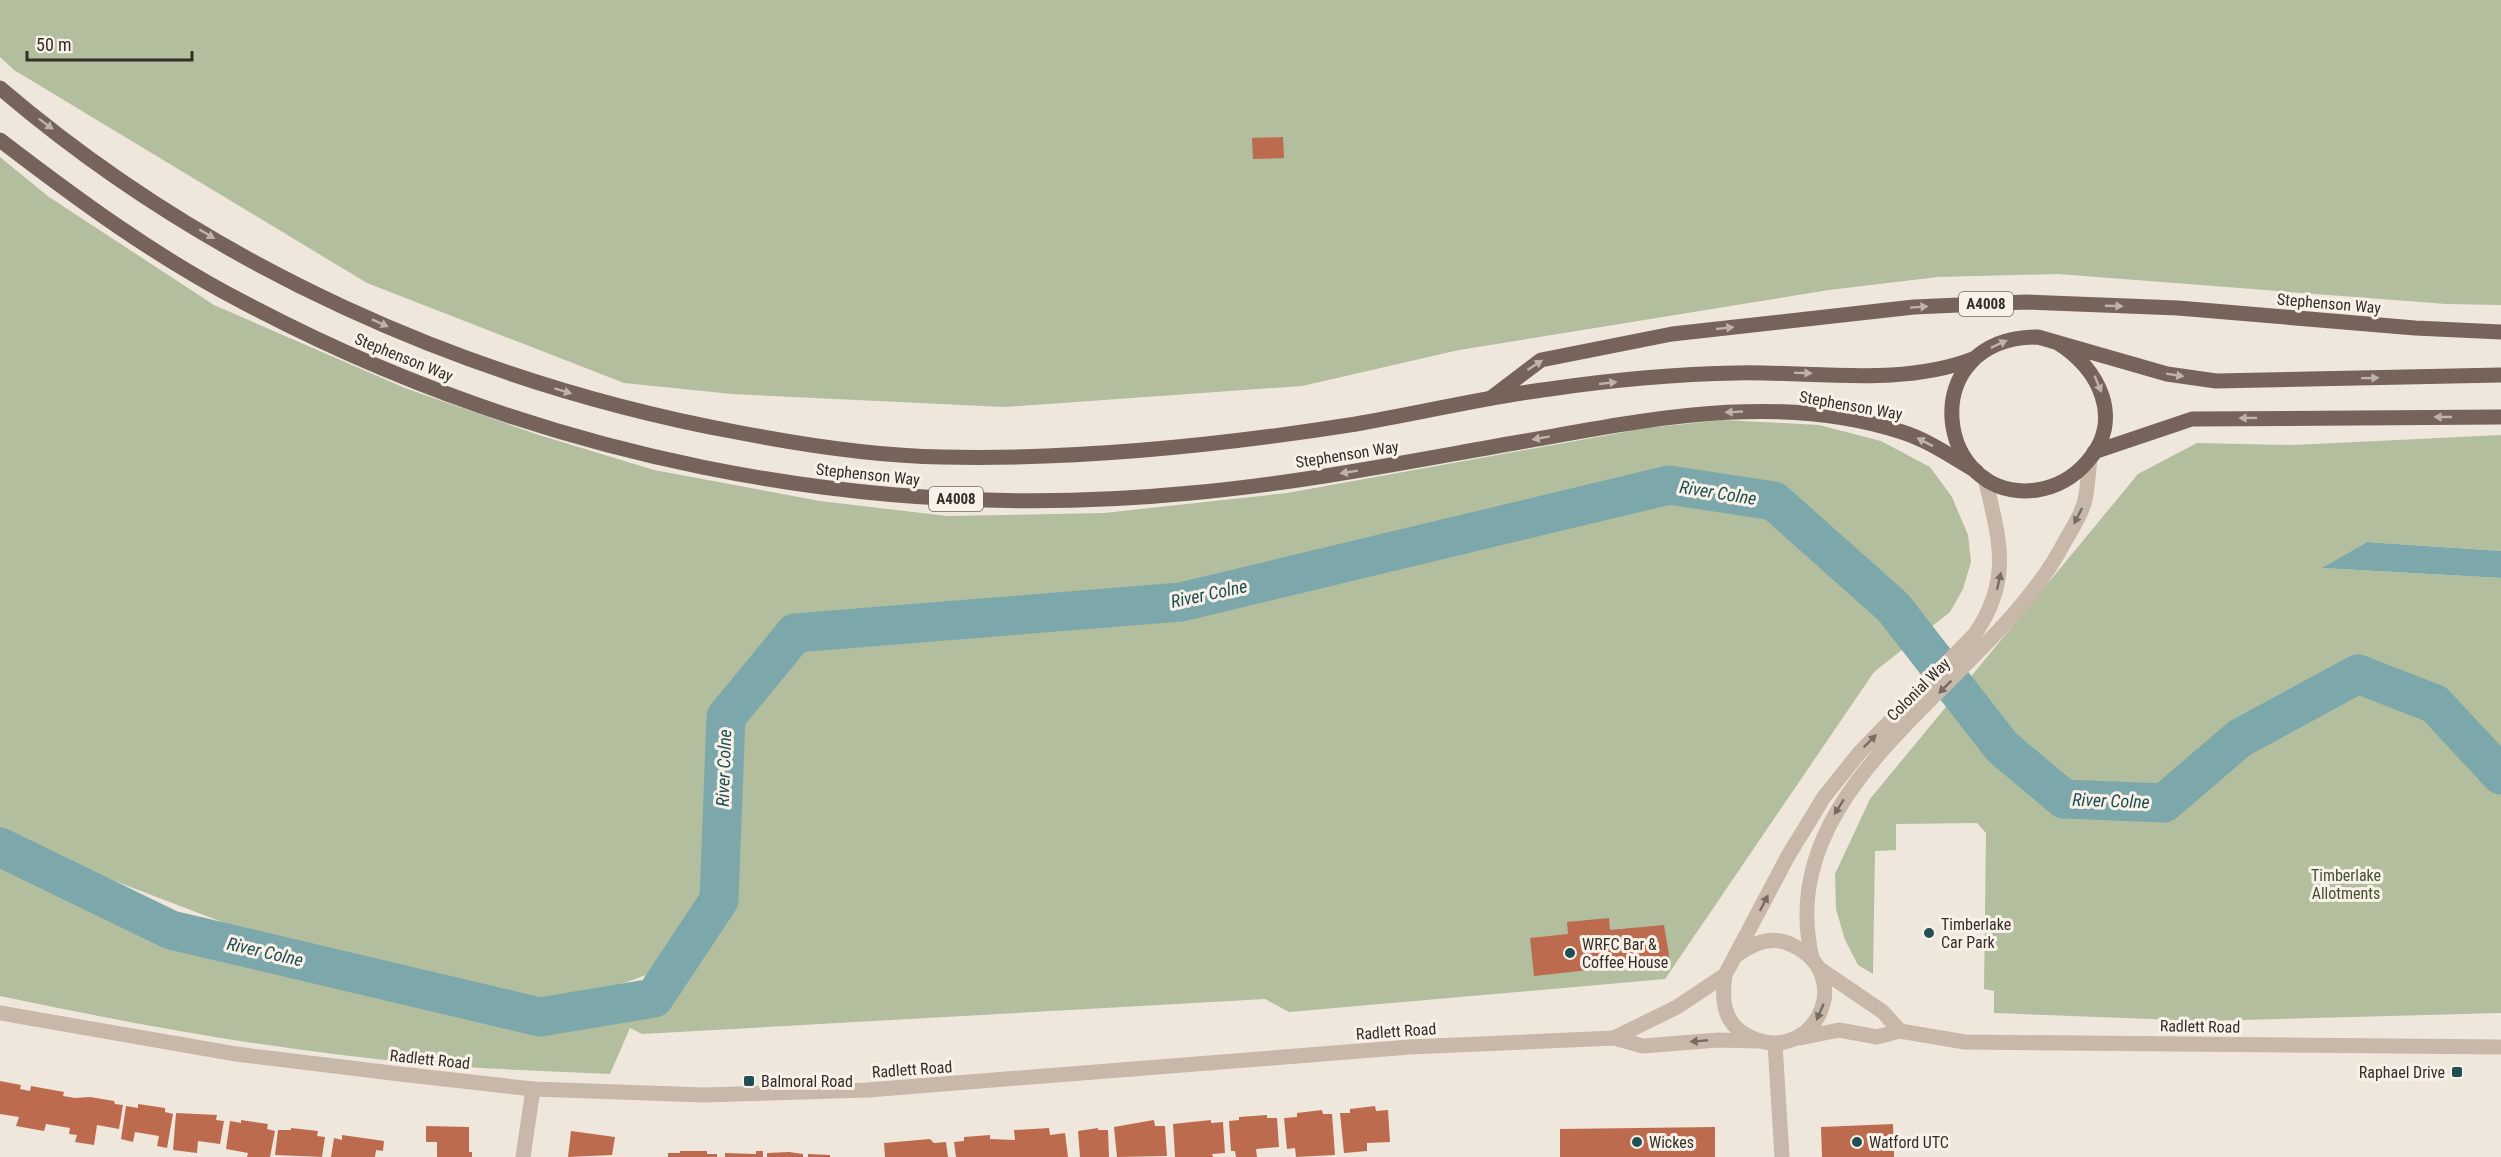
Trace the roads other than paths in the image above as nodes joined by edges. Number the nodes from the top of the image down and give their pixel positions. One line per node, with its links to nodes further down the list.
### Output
1 (0, 88): 7 (main road, Stephenson Way / A4008, one-way to 7)
2 (0, 140): 10 (main road, Stephenson Way / A4008, one-way to 2)
3 (2501, 332): 7 (main road, Stephenson Way / A4008, one-way to 3)
4 (2058, 343): 5 (main road, one-way to 4); 6 (main road, one-way to 6); 9 (main road, one-way to 9)
5 (1973, 358): 7 (main road, Stephenson Way, one-way to 5); 10 (main road)
6 (2501, 375)
7 (1488, 400)
8 (2501, 417): 9 (main road, one-way to 9)
9 (2092, 456): 10 (main road); 11 (street, Colonial Way, one-way to 11)
10 (1981, 474): 11 (street, Colonial Way, one-way to 10)
11 (1898, 724): 12 (street, Colonial Way, one-way to 11); 13 (street, Colonial Way, one-way to 13)
12 (1737, 955): 13 (street); 14 (street)
13 (1816, 963): 16 (street); 18 (street, one-way to 18)
14 (1725, 975): 17 (street, Radlett Road); 19 (street)
15 (0, 1013): 22 (street, Radlett Road)
16 (1900, 1031): 18 (street, Radlett Road); 21 (street, Radlett Road)
17 (1614, 1038): 19 (street, Radlett Road, one-way to 17); 22 (street, Radlett Road)
18 (1797, 1039): 20 (street)
19 (1757, 1041): 20 (street)
20 (1775, 1044): 24 (street)
21 (2501, 1047)
22 (533, 1089): 23 (street)
23 (523, 1157)
24 (1782, 1157)

